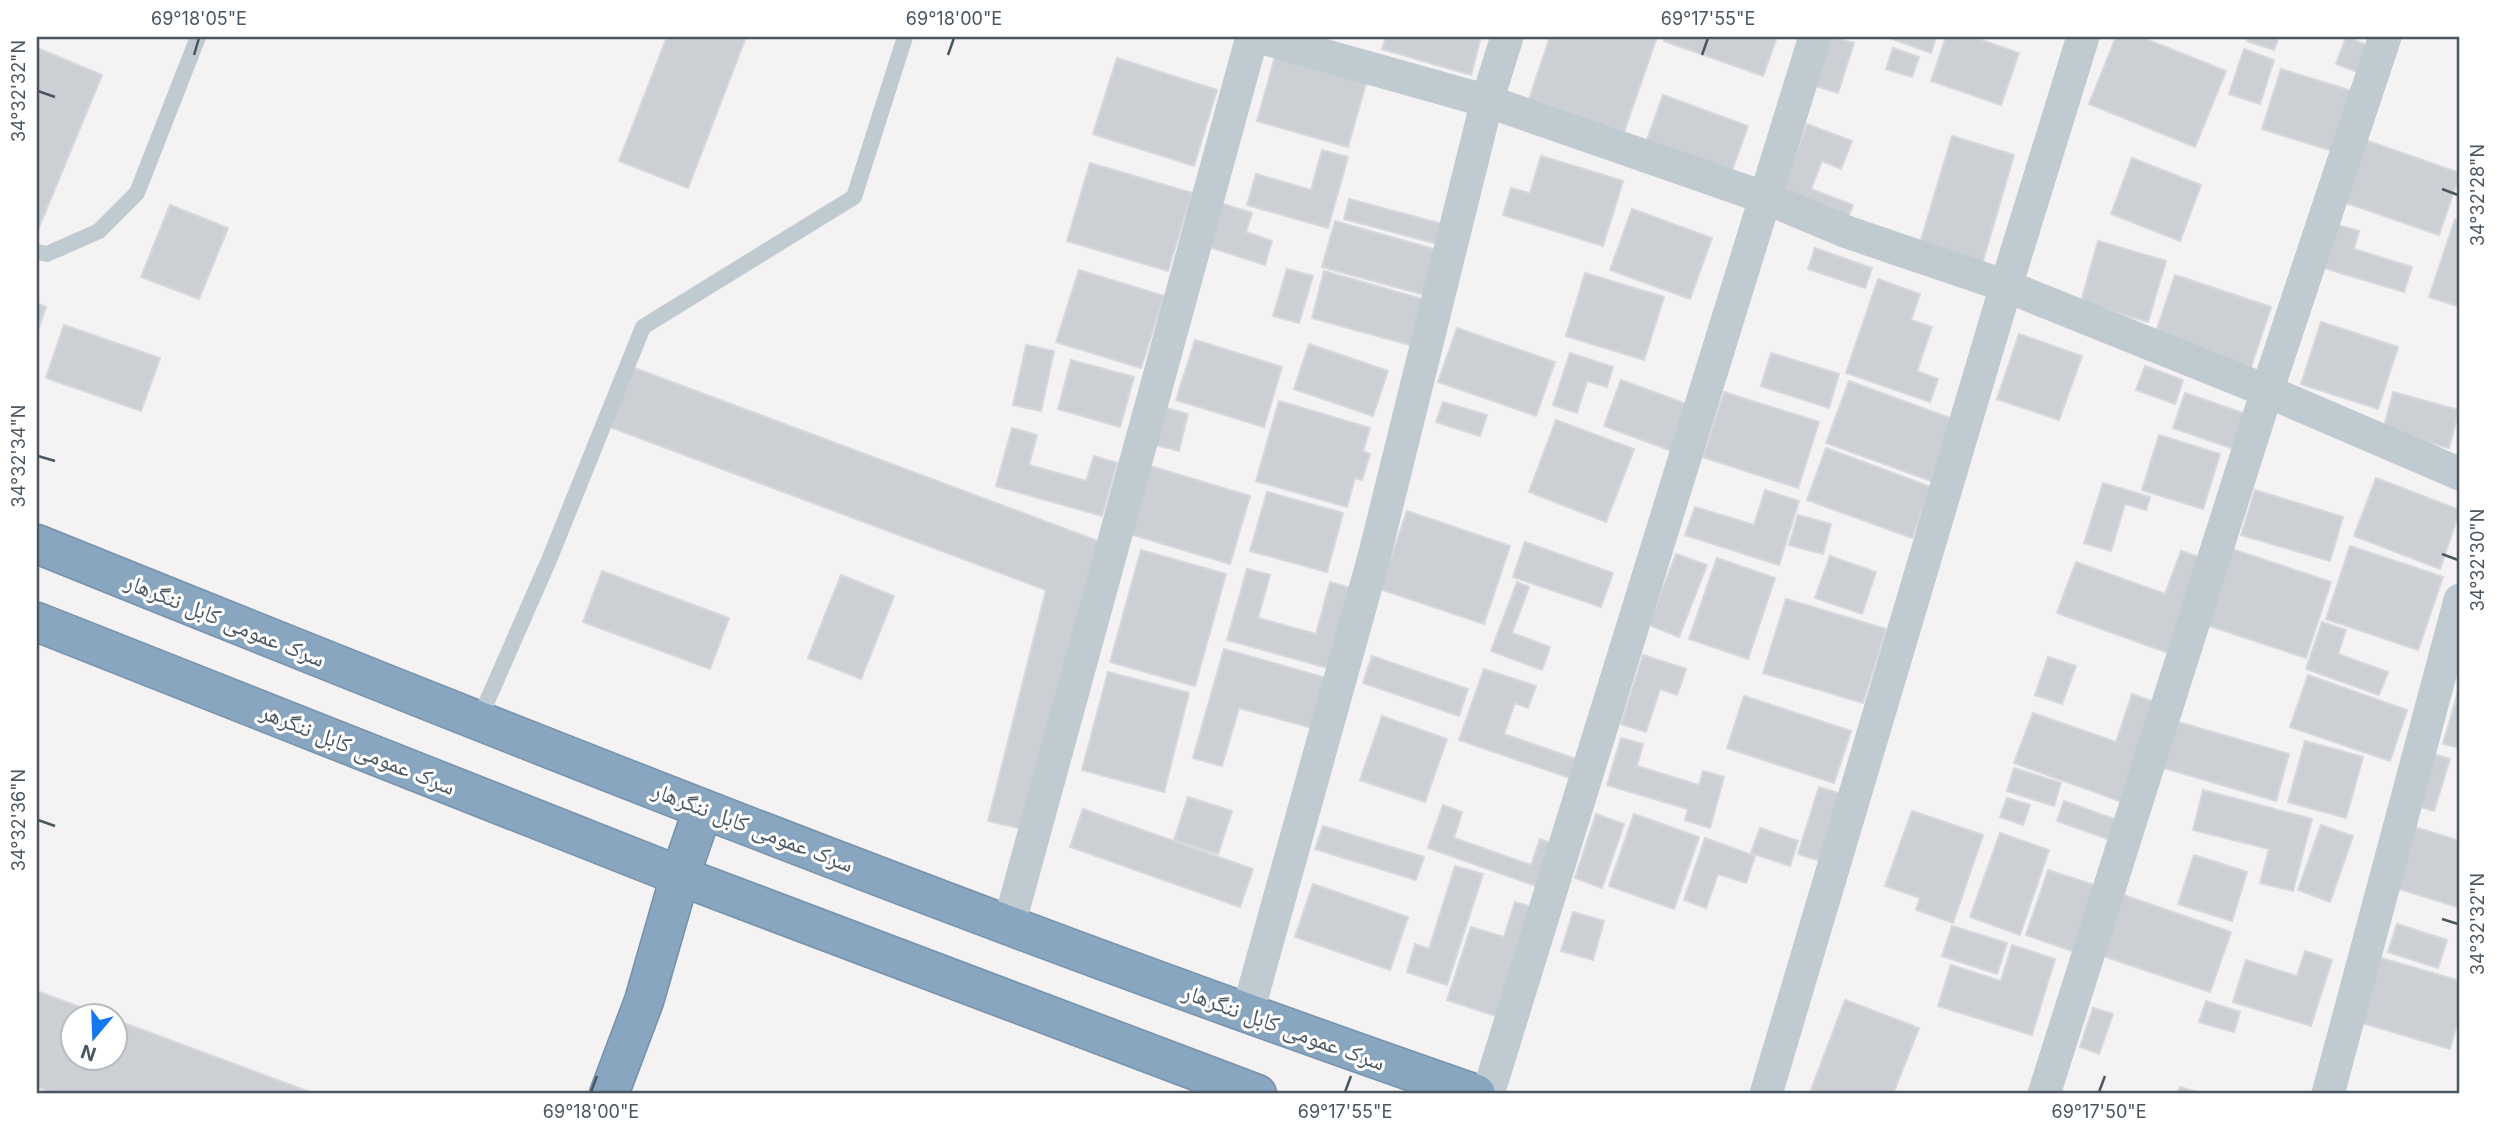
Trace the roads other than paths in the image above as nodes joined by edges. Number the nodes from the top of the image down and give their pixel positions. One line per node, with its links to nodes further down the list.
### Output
1 (198, 37): 11 (lane)
2 (905, 37): 18 (lane)
3 (1252, 37): 21 (street)
4 (1259, 37): 9 (street)
5 (1507, 37): 9 (street)
6 (1815, 37): 10 (street)
7 (2083, 37): 12 (street)
8 (2385, 37): 13 (street)
9 (1487, 101): 10 (street); 22 (street)
10 (1766, 198): 12 (street); 26 (street)
11 (37, 252)
12 (2006, 286): 13 (street); 27 (street)
13 (2267, 391): 14 (street); 28 (street)
14 (2460, 474)
15 (37, 544): 18 (highway, سرک عمومی کابل ننگرهار)
16 (2460, 600): 29 (street)
17 (37, 622): 20 (highway, سرک عمومی کابل ننگرهر)
18 (478, 722): 19 (highway, سرک عمومی کابل ننگرهار)
19 (703, 808): 20 (highway); 21 (highway, سرک عمومی کابل ننگرهار)
20 (680, 876): 23 (highway); 24 (highway)
21 (1009, 925): 22 (highway, سرک عمومی کابل ننگرهار)
22 (1247, 1015): 25 (highway, سرک عمومی کابل ننگرهار)
23 (609, 1094)
24 (1256, 1094)
25 (1476, 1094)
26 (1488, 1094)
27 (1766, 1094)
28 (2044, 1094)
29 (2328, 1094)

